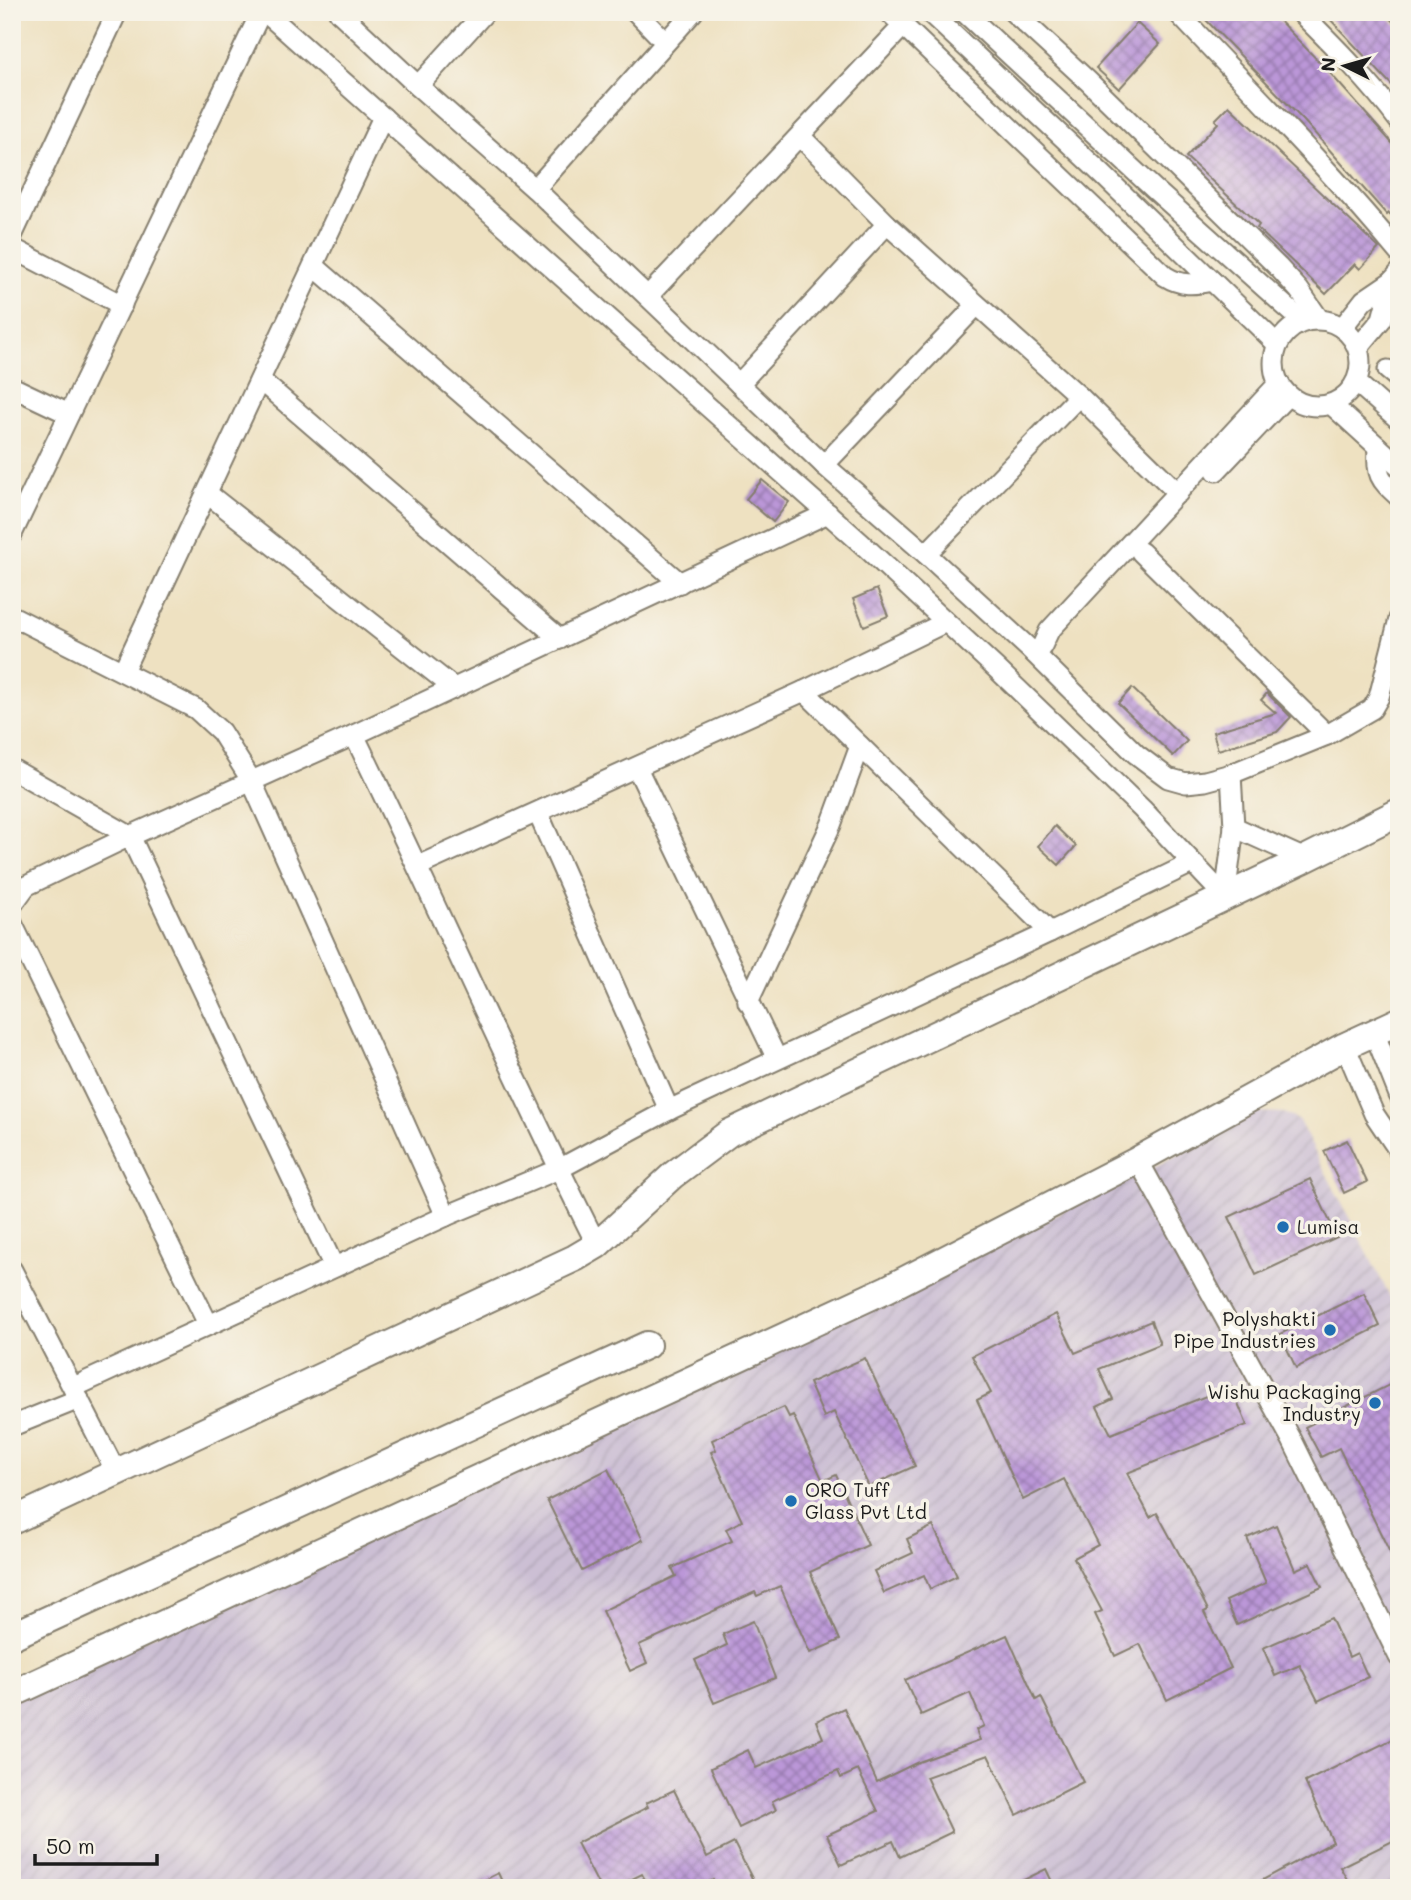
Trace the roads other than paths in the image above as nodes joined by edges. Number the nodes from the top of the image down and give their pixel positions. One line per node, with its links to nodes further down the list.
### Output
1 (116, 12): 21 (street)
2 (263, 12): 16 (street); 28 (street)
3 (339, 12): 15 (street)
4 (485, 12): 15 (street)
5 (636, 12): 14 (street)
6 (692, 12): 14 (street)
7 (889, 12): 13 (street)
8 (929, 12): 26 (street)
9 (964, 12): 30 (street)
10 (1013, 12): 30 (street)
11 (1177, 12): 23 (street)
12 (1300, 12): 17 (street)
13 (904, 26): 18 (street); 26 (street)
14 (665, 42): 19 (street)
15 (418, 86): 19 (street)
16 (383, 117): 24 (street); 49 (street)
17 (1399, 121)
18 (800, 135): 20 (street); 27 (street)
19 (535, 189): 27 (street)
20 (887, 224): 29 (street); 36 (street)
21 (12, 236)
22 (12, 248): 28 (street)
23 (1399, 253)
24 (314, 266): 34 (street); 53 (street)
25 (1396, 277): 31 (street); 33 (street)
26 (1212, 281): 32 (street)
27 (648, 296): 36 (street)
28 (122, 305): 41 (street)
29 (976, 306): 39 (street); 44 (street)
30 (1311, 320): 31 (street); 32 (street)
31 (1342, 328): 33 (street)
32 (1277, 344): 38 (street)
33 (1358, 348): 35 (street)
34 (260, 380): 47 (street); 57 (street)
35 (1356, 382): 40 (street); 42 (street)
36 (739, 384): 44 (street)
37 (12, 387): 41 (street)
38 (1283, 389): 40 (street); 46 (street); 51 (street)
39 (1079, 396): 46 (street); 52 (street)
40 (1332, 405): 43 (street)
41 (69, 414): 50 (street)
42 (1399, 420)
43 (1378, 447): 45 (street); 48 (street)
44 (824, 465): 52 (street)
45 (1399, 466)
46 (1178, 493): 58 (street)
47 (208, 494): 59 (street); 60 (street)
48 (1399, 498)
49 (828, 513): 53 (street); 56 (street)
50 (12, 534)
51 (1140, 552): 58 (street); 63 (street)
52 (926, 554): 58 (street)
53 (680, 583): 57 (street)
54 (12, 616): 59 (street)
55 (1399, 619): 63 (street)
56 (946, 622): 61 (street); 74 (street)
57 (560, 639): 60 (street)
58 (1038, 650): 67 (street)
59 (123, 671): 68 (street)
60 (454, 688): 62 (street)
61 (804, 691): 64 (street); 65 (street)
62 (354, 735): 68 (street); 75 (street)
63 (1327, 735): 67 (street)
64 (860, 746): 79 (street); 80 (street)
65 (637, 768): 70 (street); 80 (street)
66 (12, 769): 72 (street)
67 (1231, 774): 71 (street)
68 (251, 780): 72 (street); 90 (street)
69 (1399, 812): 73 (main road)
70 (538, 813): 75 (street); 86 (street)
71 (1234, 827): 73 (street); 76 (street)
72 (130, 836): 77 (street); 92 (street)
73 (1305, 859): 76 (main road)
74 (1192, 863): 76 (street); 79 (street)
75 (418, 866): 89 (street)
76 (1225, 897): 91 (main road)
77 (12, 905)
78 (12, 923): 94 (street)
79 (1050, 932): 84 (street)
80 (748, 1002): 84 (street)
81 (1399, 1021): 82 (main road)
82 (1374, 1032): 83 (main road); 85 (street)
83 (1345, 1046): 87 (street); 88 (main road)
84 (777, 1059): 86 (street)
85 (1399, 1095)
86 (669, 1110): 89 (street)
87 (1397, 1145)
88 (1138, 1160): 101 (street); 102 (main road)
89 (559, 1169): 90 (street); 91 (street)
90 (446, 1216): 92 (street)
91 (597, 1245): 98 (main road)
92 (334, 1266): 94 (street)
93 (12, 1270): 96 (street)
94 (208, 1324): 96 (street)
95 (647, 1345): 100 (main road)
96 (77, 1393): 97 (street); 98 (street)
97 (12, 1426)
98 (116, 1472): 99 (main road)
99 (12, 1521)
100 (12, 1636)
101 (1399, 1657)
102 (12, 1694)

